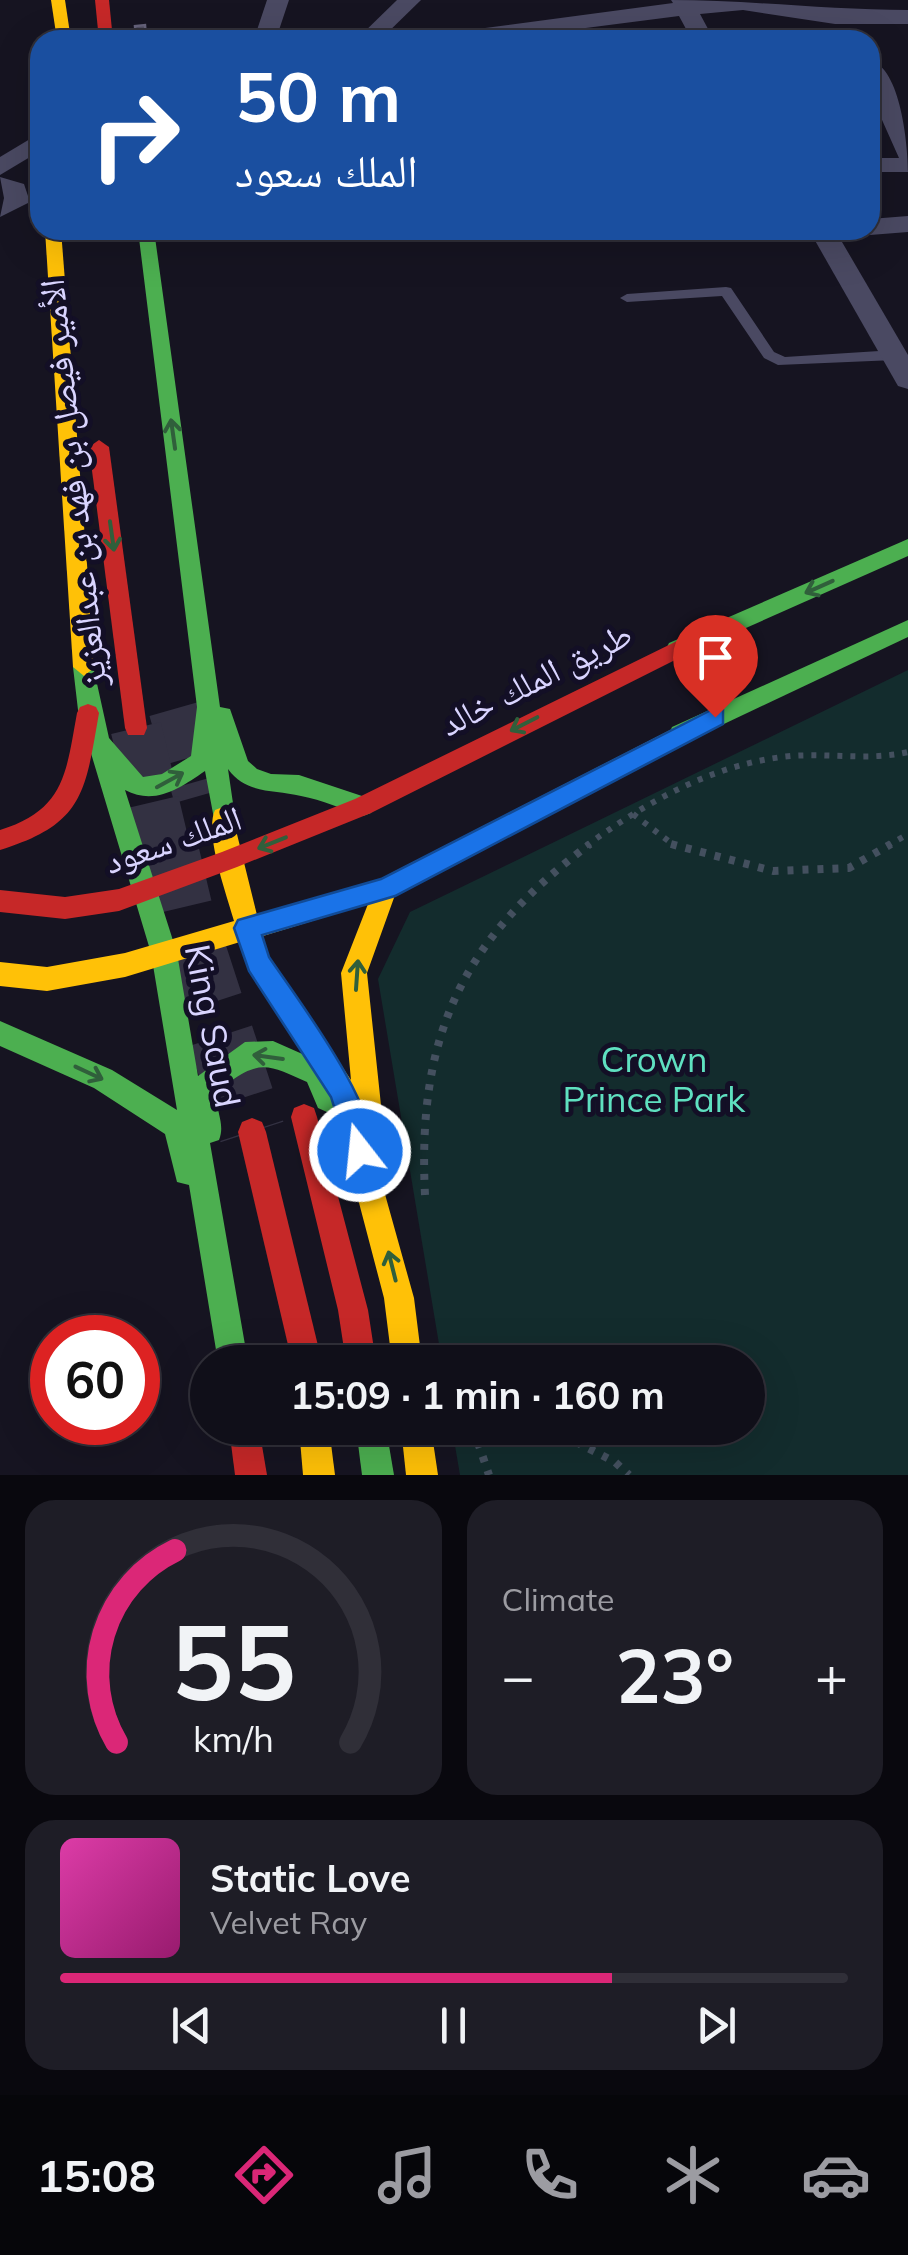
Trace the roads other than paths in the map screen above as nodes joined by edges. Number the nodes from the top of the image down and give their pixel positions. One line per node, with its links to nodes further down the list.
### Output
1 (58, 0): 10 (main road)
2 (278, 0): 13 (street)
3 (410, 0): 14 (street)
4 (718, 3): 5 (street); 7 (street)
5 (682, 4): 15 (street); 16 (street)
6 (102, 5): 11 (main road); 12 (main road)
7 (788, 6): 8 (street)
8 (848, 17): 9 (street); 17 (street)
9 (908, 17)
10 (61, 30)
11 (105, 30)
12 (120, 30)
13 (268, 30)
14 (378, 30)
15 (512, 30)
16 (697, 30)
17 (854, 30)
18 (889, 106): 22 (street)
19 (0, 134): 20 (street)
20 (30, 140)
21 (30, 146): 25 (street)
22 (908, 153)
23 (908, 165): 24 (street)
24 (880, 166)
25 (0, 168)
26 (0, 184): 27 (street)
27 (0, 209)
28 (908, 224): 29 (street)
29 (880, 227)
30 (54, 240): 41 (main road, الأمير فيصل بن فهد بن عبدالعزيز)
31 (124, 240): 34 (main road)
32 (147, 240): 40 (main road, one-way to 32)
33 (834, 240): 36 (street)
34 (126, 268)
35 (627, 298): 36 (lane)
36 (901, 367)
37 (96, 422): 42 (main road, الأمير فيصل بن فهد بن عبدالعزيز, one-way to 42)
38 (908, 548): 43 (main road, طريق الملك خالد, one-way to 43)
39 (908, 628): 46 (main road)
40 (202, 634): 41 (main road, one-way to 40); 43 (main road); 45 (main road, King Saud)
41 (89, 710): 44 (main road); 47 (main road, King Saud)
42 (136, 728)
43 (363, 806): 45 (main road, الملك سعود, one-way to 45)
44 (0, 840)
45 (229, 860): 47 (main road, الملك سعود); 49 (main road, King Saud)
46 (386, 888): 49 (main road); 55 (main road, one-way to 46)
47 (148, 889): 48 (main road, الملك سعود); 50 (main road, King Saud)
48 (0, 901)
49 (247, 928): 50 (main road); 55 (main road, King Saud)
50 (164, 953): 51 (main road); 57 (main road, King Saud)
51 (0, 974)
52 (0, 1033): 56 (main road, one-way to 56)
53 (304, 1117): 60 (main road)
54 (252, 1132): 59 (main road)
55 (378, 1211): 58 (main road, one-way to 58); 61 (main road, King Saud, one-way to 55)
56 (227, 1345)
57 (228, 1345)
58 (241, 1345)
59 (303, 1345)
60 (358, 1345)
61 (406, 1345)
62 (316, 1445): 65 (main road)
63 (374, 1445): 66 (main road)
64 (418, 1445): 67 (main road)
65 (319, 1475)
66 (378, 1475)
67 (422, 1475)

